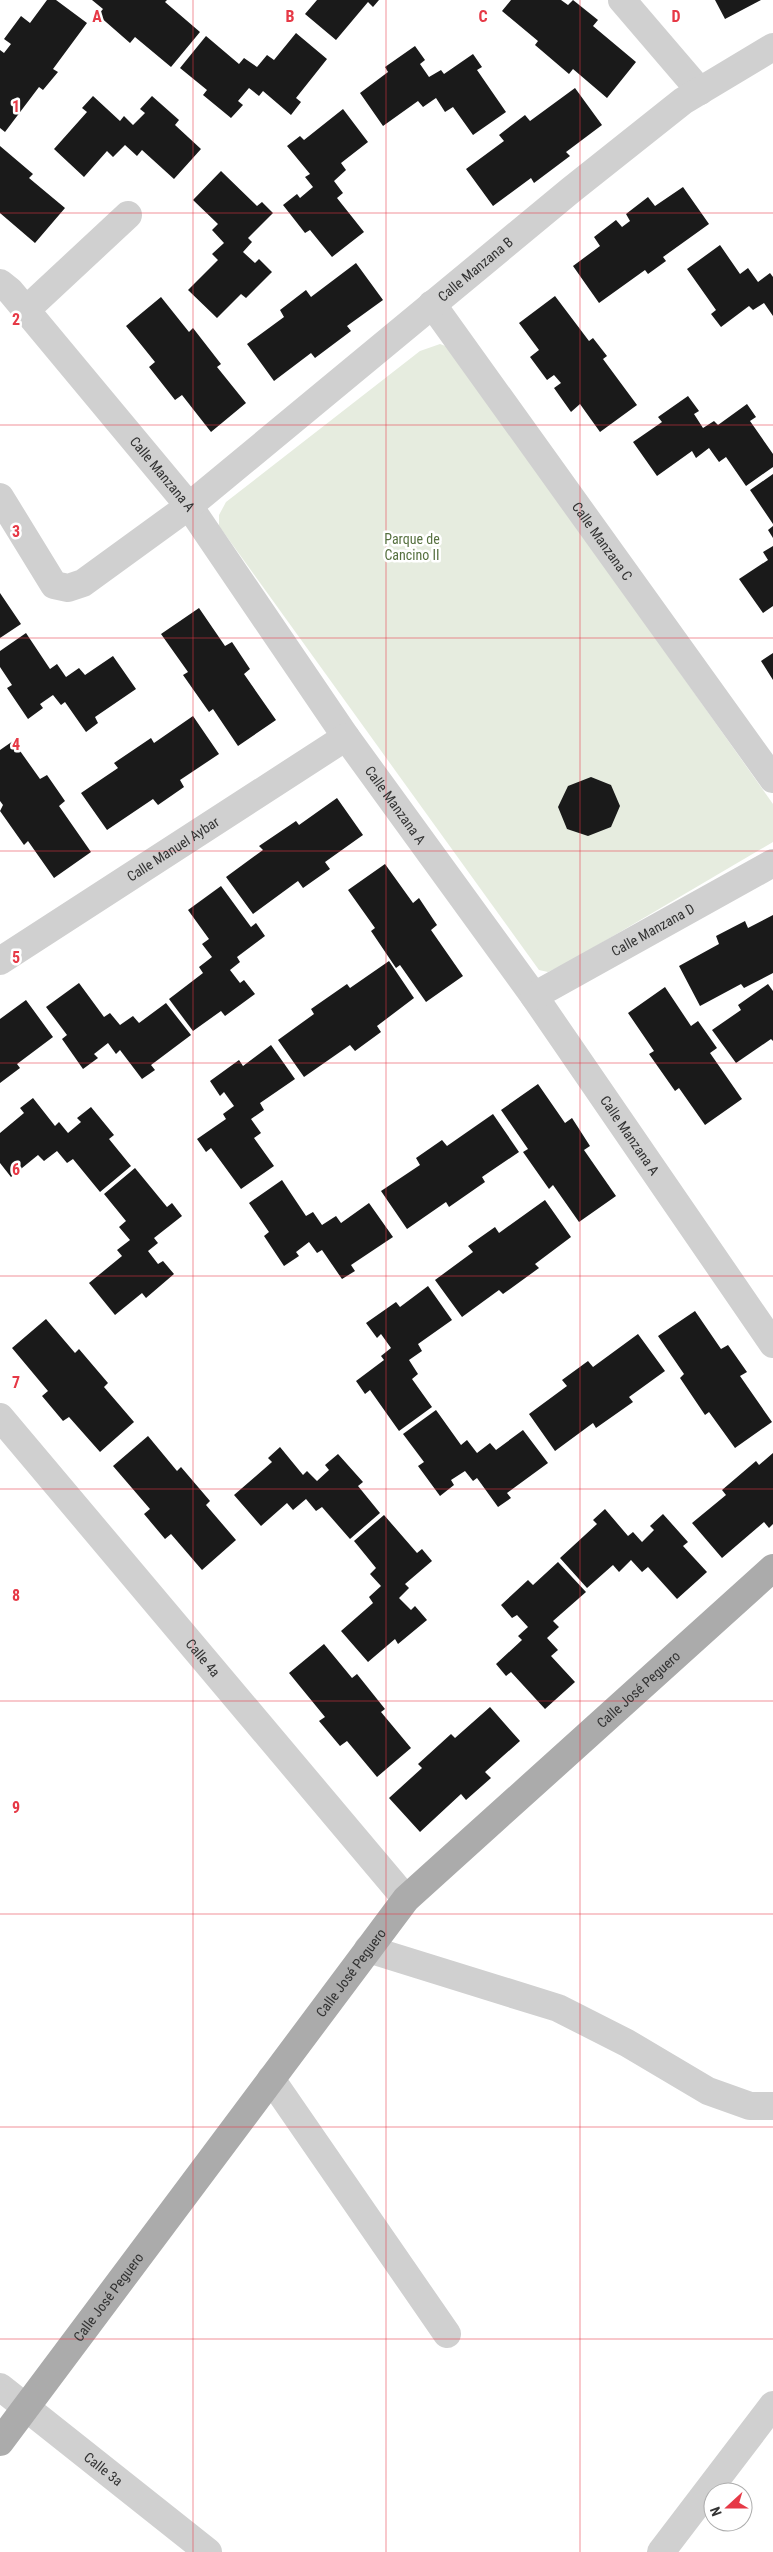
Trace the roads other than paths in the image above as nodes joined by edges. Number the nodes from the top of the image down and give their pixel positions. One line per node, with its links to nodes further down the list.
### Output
1 (622, 0): 3 (street)
2 (773, 47): 3 (street, Calle Manzana B)
3 (700, 91): 6 (street, Calle Manzana B)
4 (128, 216): 7 (street)
5 (0, 282): 7 (street, Calle Manzana A)
6 (432, 304): 9 (street, Calle Manzana B); 11 (street, Calle Manzana C)
7 (26, 310): 9 (street, Calle Manzana A)
8 (0, 497): 9 (street, Calle Manzana B)
9 (189, 506): 10 (street, Calle Manzana A)
10 (346, 737): 13 (street, Calle Manuel Aybar); 14 (street, Calle Manzana A)
11 (773, 779)
12 (773, 863): 14 (street, Calle Manzana D)
13 (0, 961)
14 (534, 996): 15 (street, Calle Manzana A)
15 (773, 1344)
16 (0, 1417): 18 (street, Calle 4a)
17 (773, 1568): 18 (main road, Calle José Peguero)
18 (406, 1898): 19 (main road, Calle José Peguero)
19 (368, 1949): 20 (main road, Calle José Peguero); 21 (street)
20 (271, 2079): 22 (street); 25 (main road, Calle José Peguero)
21 (773, 2106)
22 (447, 2334)
23 (0, 2387): 25 (street, Calle 3a)
24 (773, 2405): 28 (street)
25 (26, 2407): 26 (main road, Calle José Peguero); 27 (street, Calle 3a)
26 (0, 2442)
27 (208, 2552)
28 (661, 2552)

